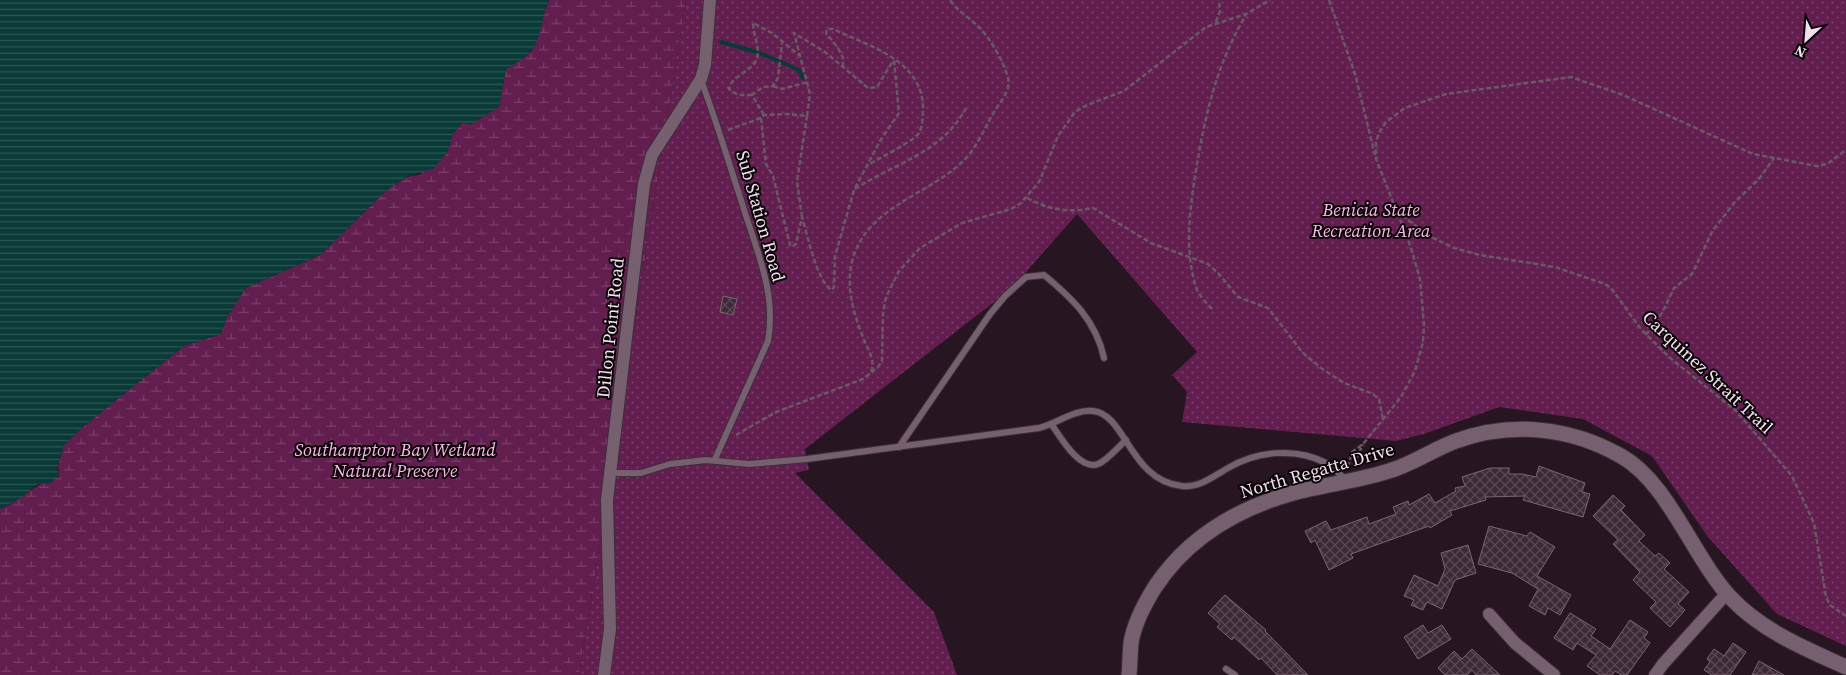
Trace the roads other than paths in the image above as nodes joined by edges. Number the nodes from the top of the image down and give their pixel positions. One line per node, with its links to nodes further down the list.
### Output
1 (710, 0): 2 (street, Dillon Point Road)
2 (701, 79): 7 (lane, Sub Station Road); 8 (street, Dillon Point Road)
3 (1104, 358): 6 (lane)
4 (1052, 426): 5 (lane); 5 (lane); 6 (lane)
5 (1126, 440): 9 (lane)
6 (899, 447): 7 (lane)
7 (715, 459): 8 (lane)
8 (611, 473): 14 (street, Dillon Point Road)
9 (1347, 481): 10 (street, North Regatta Drive); 15 (street, North Regatta Drive)
10 (1727, 593): 12 (street, North Regatta Drive); 18 (street)
11 (1489, 614): 17 (street)
12 (1846, 667)
13 (1226, 669): 16 (lane)
14 (604, 675)
15 (1130, 675)
16 (1234, 675)
17 (1554, 675)
18 (1655, 675)

